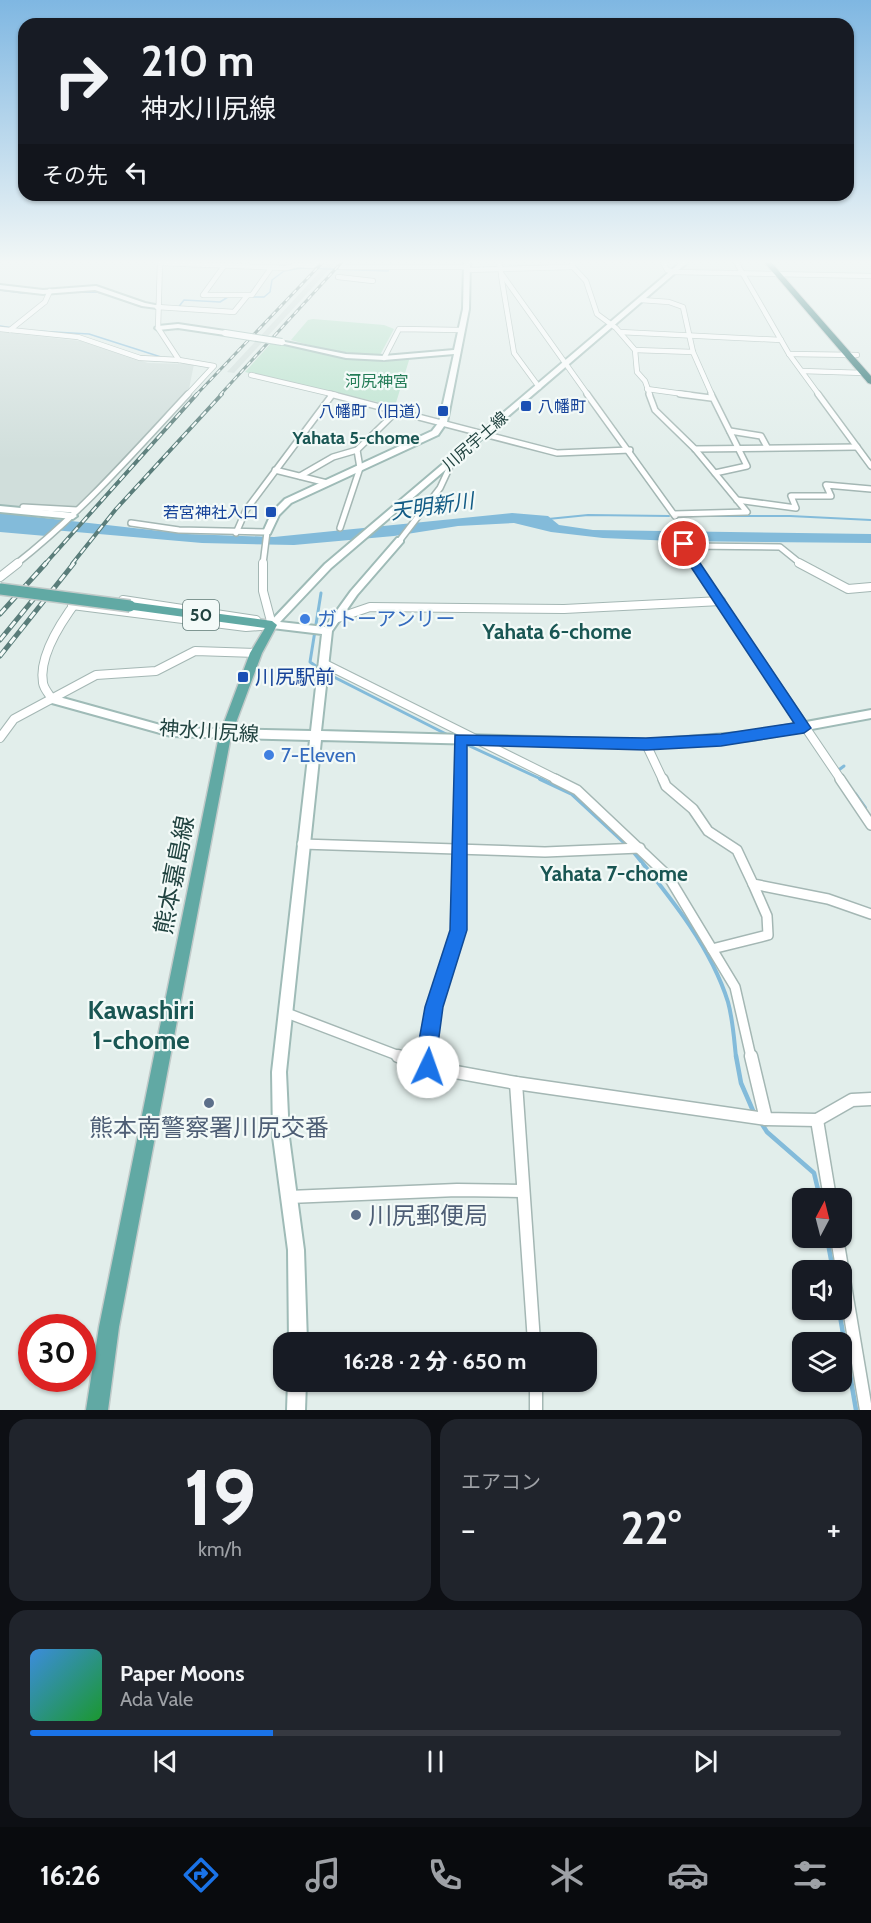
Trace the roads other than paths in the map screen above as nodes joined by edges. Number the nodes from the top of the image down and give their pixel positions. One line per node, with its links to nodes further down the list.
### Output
1 (13, 328): 13 (street)
2 (158, 328): 25 (street)
3 (190, 328): 24 (street, bridge)
4 (509, 328): 31 (street)
5 (541, 328): 26 (street)
6 (609, 328): 26 (street, 川尻宇土線)
7 (615, 328): 15 (street)
8 (689, 328): 16 (street)
9 (773, 328): 17 (street)
10 (826, 328): 22 (highway)
11 (831, 328): 23 (highway)
12 (0, 329): 13 (street)
13 (10, 330): 25 (street)
14 (461, 330): 19 (street); 24 (street)
15 (620, 332): 16 (street); 18 (street)
16 (691, 335): 17 (street); 20 (street)
17 (781, 340): 21 (street)
18 (635, 350): 20 (street); 32 (street)
19 (457, 352): 24 (street); 36 (street)
20 (693, 352): 34 (street)
21 (789, 354): 22 (street); 27 (street)
22 (848, 354): 23 (street); 28 (highway)
23 (857, 355): 28 (highway)
24 (384, 358)
25 (179, 360): 56 (street)
26 (567, 363): 31 (street, 川尻宇土線); 44 (street)
27 (802, 371): 28 (street); 41 (street)
28 (867, 372): 30 (highway)
29 (251, 375): 33 (street)
30 (871, 381)
31 (539, 387): 38 (street, 川尻宇土線)
32 (647, 389): 34 (street); 42 (street)
33 (332, 395): 35 (street); 48 (street)
34 (711, 398): 37 (street)
35 (398, 410): 36 (street); 43 (street)
36 (443, 422): 38 (street); 47 (street)
37 (730, 431): 39 (street); 40 (street)
38 (483, 432): 44 (street); 45 (street, 川尻宇土線)
39 (738, 447): 40 (street); 42 (street); 49 (street)
40 (767, 447): 41 (street)
41 (857, 447): 46 (street)
42 (695, 449): 49 (street)
43 (357, 450): 47 (street); 50 (street)
44 (630, 450): 53 (street)
45 (453, 460): 61 (street); 68 (street, 川尻宇土線)
46 (871, 466)
47 (360, 468): 51 (street); 58 (street)
48 (275, 470): 50 (street); 60 (street)
49 (715, 473): 53 (street)
50 (300, 476): 51 (street)
51 (327, 483): 59 (street)
52 (871, 489): 53 (street)
53 (737, 500)
54 (0, 509): 55 (street)
55 (43, 513): 56 (street); 56 (street)
56 (74, 514): 62 (street)
57 (131, 523): 60 (street)
58 (340, 528)
59 (267, 531): 60 (street); 68 (street)
60 (236, 533)
61 (400, 540): 67 (street)
62 (0, 577)
63 (871, 587): 65 (street)
64 (0, 589): 68 (main road, 50, bridge)
65 (721, 601): 67 (street); 74 (street)
66 (72, 605): 68 (street); 68 (street); 72 (street)
67 (333, 619): 69 (street)
68 (272, 625): 69 (street); 70 (main road, 熊本嘉島線)
69 (327, 631): 71 (street)
70 (256, 652): 72 (street); 76 (main road, 熊本嘉島線)
71 (323, 663): 75 (street); 79 (street)
72 (52, 699): 76 (street, 神水川尻線); 77 (street)
73 (871, 714): 74 (street, 神水川尻線)
74 (804, 728): 80 (street, 神水川尻線); 81 (street)
75 (314, 734): 76 (street, 神水川尻線); 78 (street, 神水川尻線); 82 (street)
76 (225, 736): 102 (main road, 熊本嘉島線)
77 (0, 738)
78 (460, 739): 79 (street, 神水川尻線); 84 (street)
79 (476, 740): 80 (street, 神水川尻線); 83 (street)
80 (646, 744): 85 (street)
81 (871, 825)
82 (302, 844): 84 (street); 88 (street)
83 (640, 848): 84 (street); 87 (street)
84 (459, 850): 89 (street)
85 (753, 884): 86 (street); 87 (street)
86 (871, 914)
87 (712, 949): 92 (street)
88 (284, 1012): 89 (street); 96 (street)
89 (428, 1067): 90 (street)
90 (516, 1083): 92 (street); 95 (street)
91 (871, 1100): 93 (street)
92 (766, 1119): 93 (street)
93 (817, 1120): 94 (street)
94 (828, 1188)
95 (522, 1191): 96 (street); 99 (street)
96 (289, 1197): 98 (street)
97 (839, 1248): 105 (street)
98 (298, 1332)
99 (533, 1332)
100 (297, 1392): 103 (street)
101 (536, 1392): 104 (street)
102 (97, 1410)
103 (296, 1410)
104 (536, 1410)
105 (866, 1410)

